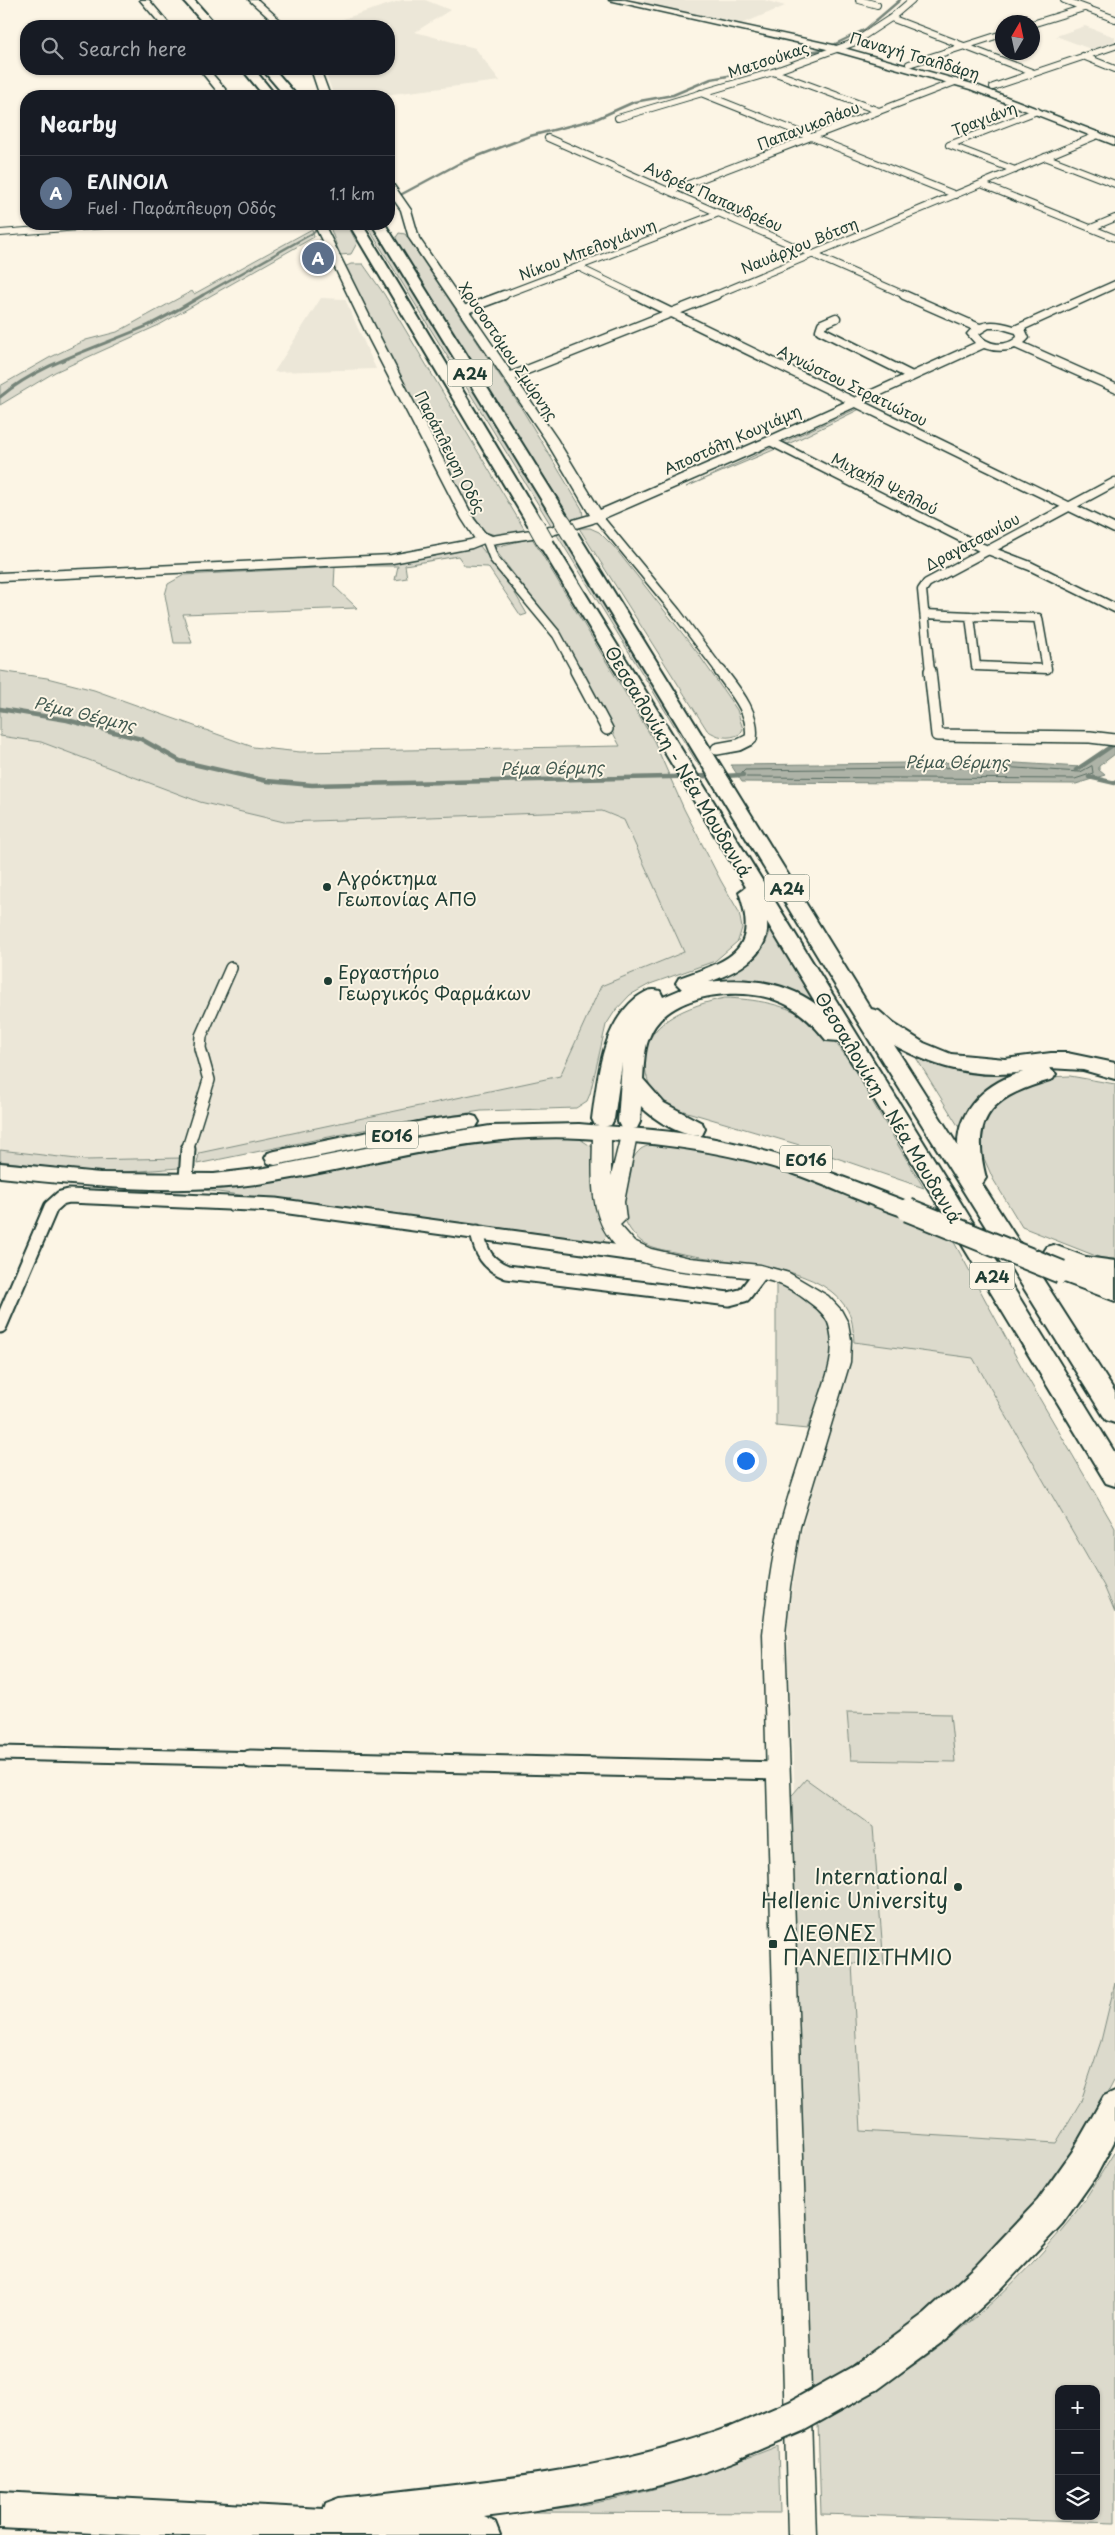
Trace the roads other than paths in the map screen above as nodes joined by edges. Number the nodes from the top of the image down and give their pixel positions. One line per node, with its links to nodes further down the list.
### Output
1 (144, 0): 11 (street)
2 (253, 0): 13 (street)
3 (613, 0): 17 (street)
4 (859, 0): 8 (street)
5 (912, 0): 10 (street, Ματσούκας)
6 (1064, 0): 9 (street)
7 (189, 1): 12 (highway)
8 (877, 5)
9 (1084, 8): 14 (street); 15 (street)
10 (890, 18): 18 (street); 20 (street, Ματσούκας)
11 (162, 20)
12 (206, 20)
13 (276, 20)
14 (1115, 20)
15 (1040, 22)
16 (995, 36): 18 (street)
17 (818, 44): 20 (street)
18 (964, 46): 22 (street); 25 (street)
19 (1115, 46): 21 (street)
20 (836, 48): 22 (street, Παναγή Τσαλδάρη); 24 (street, Ματσούκας); 30 (street, Παναγή Τσαλδάρη)
21 (1083, 56): 23 (street); 25 (street)
22 (909, 64): 31 (street, Παναγή Τσαλδάρη)
23 (1115, 69)
24 (773, 72): 36 (street, Ματσούκας); 37 (street)
25 (1034, 73): 31 (street)
26 (207, 75): 32 (street)
27 (253, 75): 33 (highway)
28 (273, 75): 34 (highway)
29 (317, 75): 35 (street)
30 (955, 82): 37 (street, Παπανικολάου); 38 (street, Παναγή Τσαλδάρη)
31 (993, 87): 41 (street, Παναγή Τσαλδάρη)
32 (221, 90)
33 (265, 90)
34 (286, 90)
35 (323, 90)
36 (701, 93): 39 (street, Ματσούκας); 42 (street)
37 (879, 111): 42 (street, Παπανικολάου)
38 (1037, 111): 40 (street, Παναγή Τσαλδάρη); 46 (street, Τραγιάνη)
39 (618, 118)
40 (1098, 135): 44 (street, Παναγή Τσαλδάρη); 45 (street, Ναυάρχου Βότση)
41 (1115, 135)
42 (811, 137): 49 (street, Παπανικολάου); 51 (street)
43 (548, 138): 49 (street, Ανδρέα Παπανδρέου)
44 (1115, 142)
45 (1045, 157): 46 (street, Ναυάρχου Βότση); 48 (street)
46 (1015, 170): 47 (street, Ναυάρχου Βότση)
47 (981, 184): 51 (street, Ναυάρχου Βότση); 54 (street)
48 (1115, 184)
49 (670, 191): 52 (street, Ανδρέα Παπανδρέου)
50 (395, 194): 64 (street, Χρυσοστόμου Σμύρνης)
51 (956, 195): 61 (street, Ναυάρχου Βότση)
52 (719, 212): 61 (street, Ανδρέα Παπανδρέου); 62 (street, Νίκου Μπελογιάννη)
53 (1115, 218): 54 (street)
54 (1092, 228): 60 (street)
55 (30, 230): 59 (street)
56 (322, 230): 80 (street, Παράπλευρη Οδός)
57 (360, 230): 89 (highway, Θεσσαλονίκη - Νέα Μουδανιά / Α24, bridge)
58 (382, 230): 88 (highway, Θεσσαλονίκη - Νέα Μουδανιά / Α24)
59 (0, 232)
60 (1115, 238)
61 (814, 255): 65 (street, Ναυάρχου Βότση); 67 (street, Ανδρέα Παπανδρέου)
62 (578, 267): 64 (street, Νίκου Μπελογιάννη); 65 (street, Αγνώστου Στρατιώτου)
63 (1115, 284): 68 (street)
64 (464, 310): 72 (street, Χρυσοστόμου Σμύρνης)
65 (671, 312): 72 (street, Ναυάρχου Βότση); 74 (street, Αγνώστου Στρατιώτου)
66 (836, 318): 71 (street)
67 (979, 328): 68 (street); 69 (street)
68 (1016, 329): 70 (street)
69 (983, 344): 70 (street); 71 (street, Αποστόλη Κουγιάμη)
70 (1016, 344): 73 (street)
71 (912, 376): 74 (street, Αποστόλη Κουγιάμη)
72 (509, 377): 78 (street, Χρυσοστόμου Σμύρνης)
73 (1115, 388)
74 (855, 402): 75 (street, Αποστόλη Κουγιάμη); 77 (street, Αγνώστου Στρατιώτου)
75 (770, 441): 78 (street, Αποστόλη Κουγιάμη); 81 (street, Μιχαήλ Ψελλού)
76 (1115, 482): 77 (street, Δραγατσανίου)
77 (1070, 507): 79 (street, Αγνώστου Στρατιώτου); 81 (street, Δραγατσανίου)
78 (595, 511): 80 (street); 88 (street)
79 (1115, 529)
80 (486, 538): 82 (street); 86 (street, Παράπλευρη Οδός)
81 (987, 550): 83 (street, Μιχαήλ Ψελλού); 84 (street, Δραγατσανίου)
82 (0, 577)
83 (1115, 608)
84 (925, 614): 85 (street); 87 (street, Δραγατσανίου)
85 (970, 616): 85 (street)
86 (607, 730)
87 (1110, 739)
88 (713, 753): 91 (highway, Θεσσαλονίκη - Νέα Μουδανιά / Α24)
89 (728, 839): 93 (highway, Θεσσαλονίκη - Νέα Μουδανιά / Α24); 96 (highway)
90 (230, 968): 100 (street)
91 (845, 985): 92 (highway); 102 (highway, Θεσσαλονίκη - Νέα Μουδανιά / Α24)
92 (1115, 1071)
93 (870, 1076): 94 (highway); 111 (highway, Θεσσαλονίκη - Νέα Μουδανιά / Α24)
94 (633, 1082): 97 (highway); 98 (highway)
95 (1115, 1082): 102 (highway)
96 (602, 1126): 97 (main road, ΕΟ16); 100 (main road, ΕΟ16); 104 (street)
97 (628, 1128): 98 (main road, ΕΟ16); 101 (main road, ΕΟ16); 104 (street)
98 (694, 1129): 101 (main road, ΕΟ16)
99 (0, 1170): 100 (main road, ΕΟ16)
100 (186, 1180)
101 (911, 1204): 108 (main road, ΕΟ16, bridge)
102 (984, 1204): 110 (highway, Θεσσαλονίκη - Νέα Μουδανιά / Α24)
103 (476, 1232): 104 (street); 106 (street); 109 (street)
104 (648, 1256): 106 (street)
105 (1115, 1270): 108 (highway)
106 (760, 1274): 113 (street)
107 (1115, 1277): 108 (main road, ΕΟ16)
108 (1103, 1283)
109 (0, 1326)
110 (1115, 1413)
111 (1115, 1476)
112 (0, 1753): 113 (street)
113 (778, 1771): 118 (street)
114 (1115, 2107): 116 (highway, bridge)
115 (0, 2510): 116 (highway)
116 (275, 2523): 117 (highway)
117 (482, 2535)
118 (802, 2535)

